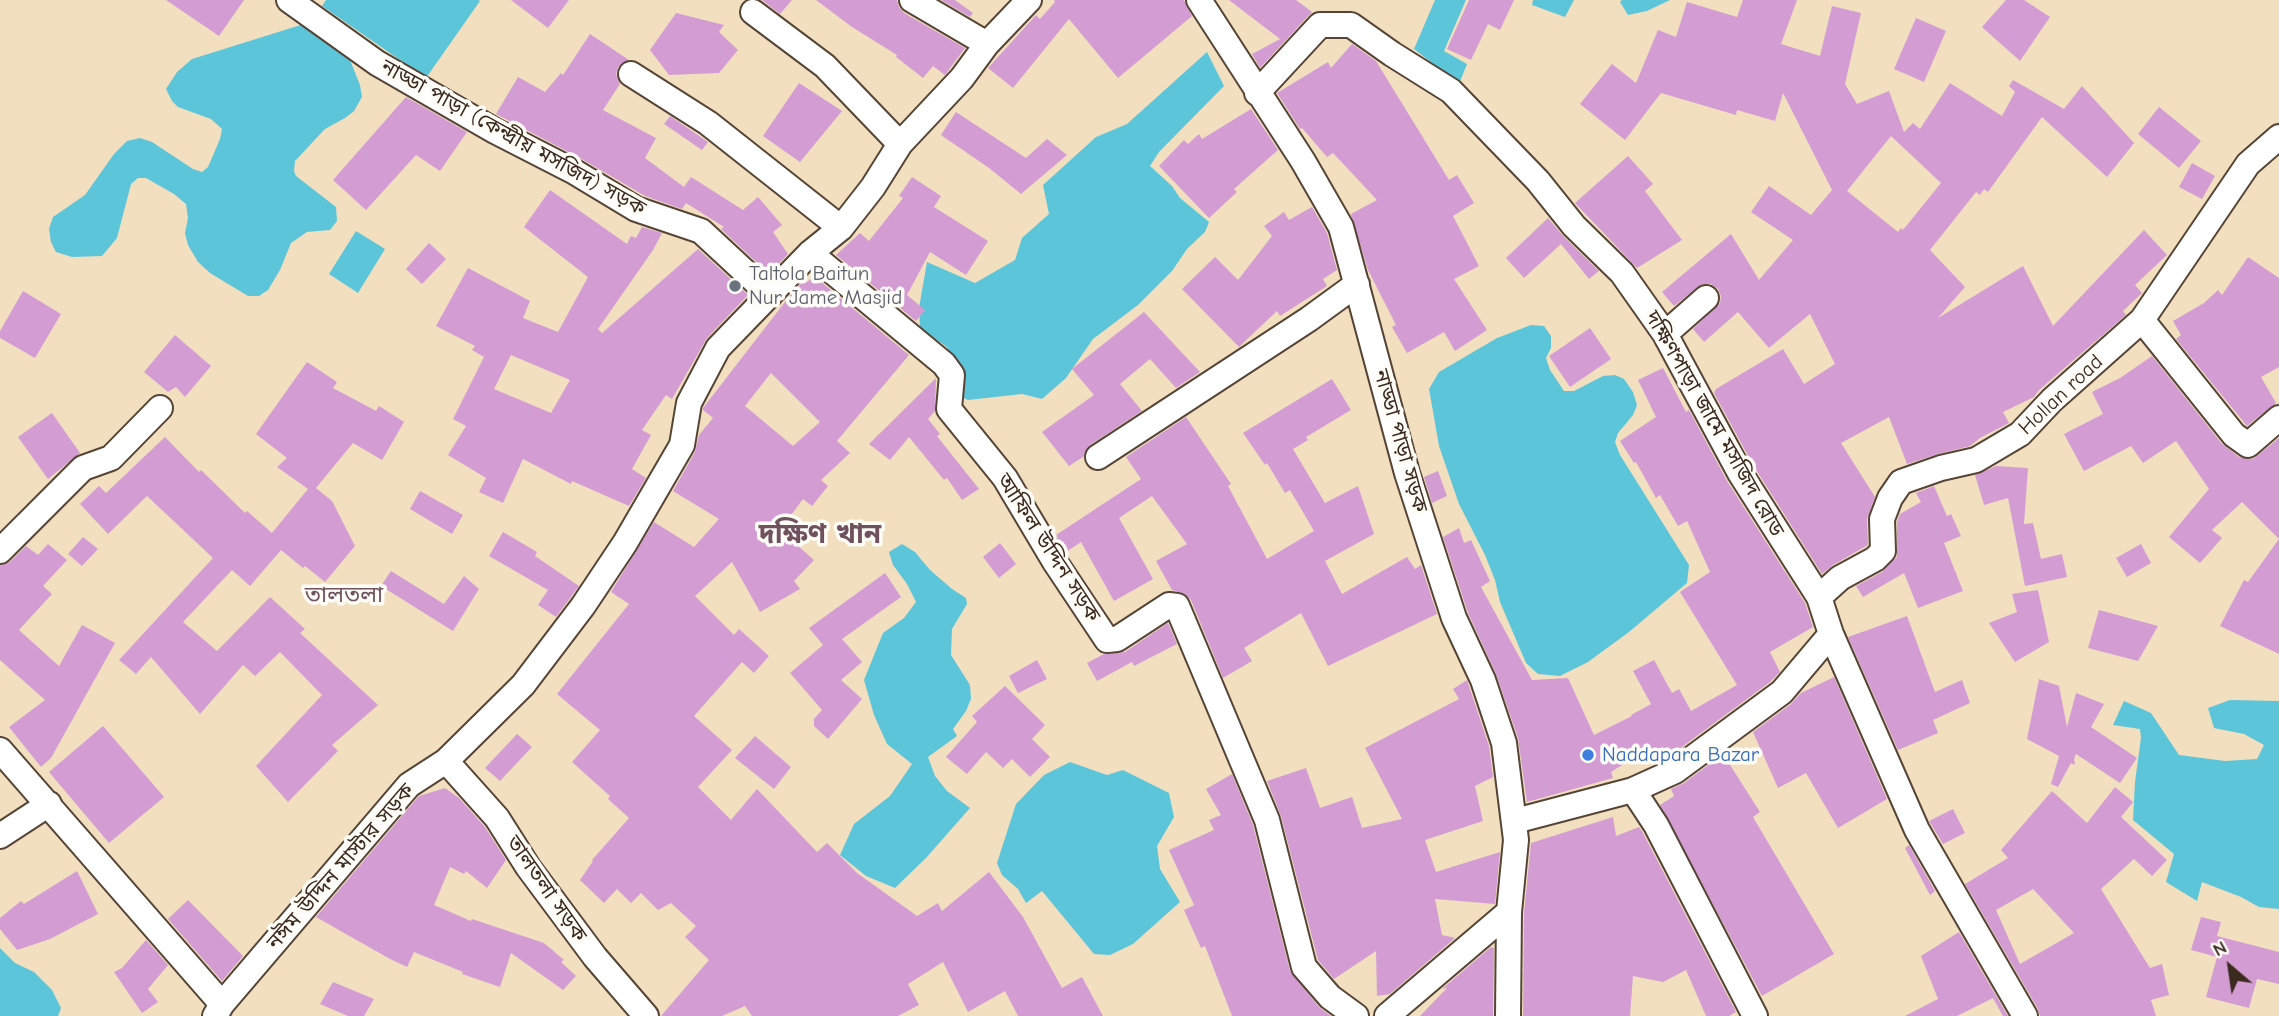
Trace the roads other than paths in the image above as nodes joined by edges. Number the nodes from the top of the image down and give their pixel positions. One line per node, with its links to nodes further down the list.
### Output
1 (289, 0): 14 (street, নাড্ডা পাড়া (কেন্দ্রীয় মসজিদ) সড়ক)
2 (912, 0): 6 (street)
3 (1028, 0): 6 (street, নঈম উদ্দিন মাস্টার সড়ক)
4 (1199, 0): 8 (street, নাড্ডা পাড়া সড়ক)
5 (753, 12): 10 (street)
6 (987, 44): 10 (street, নঈম উদ্দিন মাস্টার সড়ক)
7 (631, 74): 11 (street)
8 (1257, 93): 13 (street, নাড্ডা পাড়া সড়ক); 17 (street, দক্ষিণপাড়া জামে মসজিদ রোড)
9 (2279, 137): 16 (street, Hollan road)
10 (900, 144): 11 (street, নঈম উদ্দিন মাস্টার সড়ক)
11 (841, 228): 12 (street, নঈম উদ্দিন মাস্টার সড়ক)
12 (810, 253): 14 (street, নঈম উদ্দিন মাস্টার সড়ক); 33 (street, আফিল উদ্দিন সড়ক)
13 (1357, 284): 20 (street); 28 (street, নাড্ডা পাড়া সড়ক)
14 (770, 295): 25 (street, নঈম উদ্দিন মাস্টার সড়ক)
15 (1706, 298): 17 (street)
16 (2142, 320): 19 (street); 22 (street, Hollan road)
17 (1665, 334): 22 (street, দক্ষিণপাড়া জামে মসজিদ রোড)
18 (160, 408): 21 (street)
19 (2279, 418)
20 (1098, 457)
21 (0, 551)
22 (1819, 597): 23 (street, দক্ষিণপাড়া জামে মসজিদ রোড)
23 (1831, 634): 26 (street); 37 (street, দক্ষিণপাড়া জামে মসজিদ রোড)
24 (0, 750): 27 (street)
25 (446, 761): 31 (street, নঈম উদ্দিন মাস্টার সড়ক); 32 (street, তালতলা সড়ক)
26 (1633, 790): 28 (street); 36 (street)
27 (49, 804): 29 (street); 31 (street)
28 (1515, 821): 30 (street, নাড্ডা পাড়া সড়ক)
29 (0, 836)
30 (1509, 912): 34 (street); 35 (street, নাড্ডা পাড়া সড়ক)
31 (218, 1010)
32 (646, 1016)
33 (1356, 1016)
34 (1387, 1016)
35 (1508, 1016)
36 (1755, 1016)
37 (2025, 1016)

